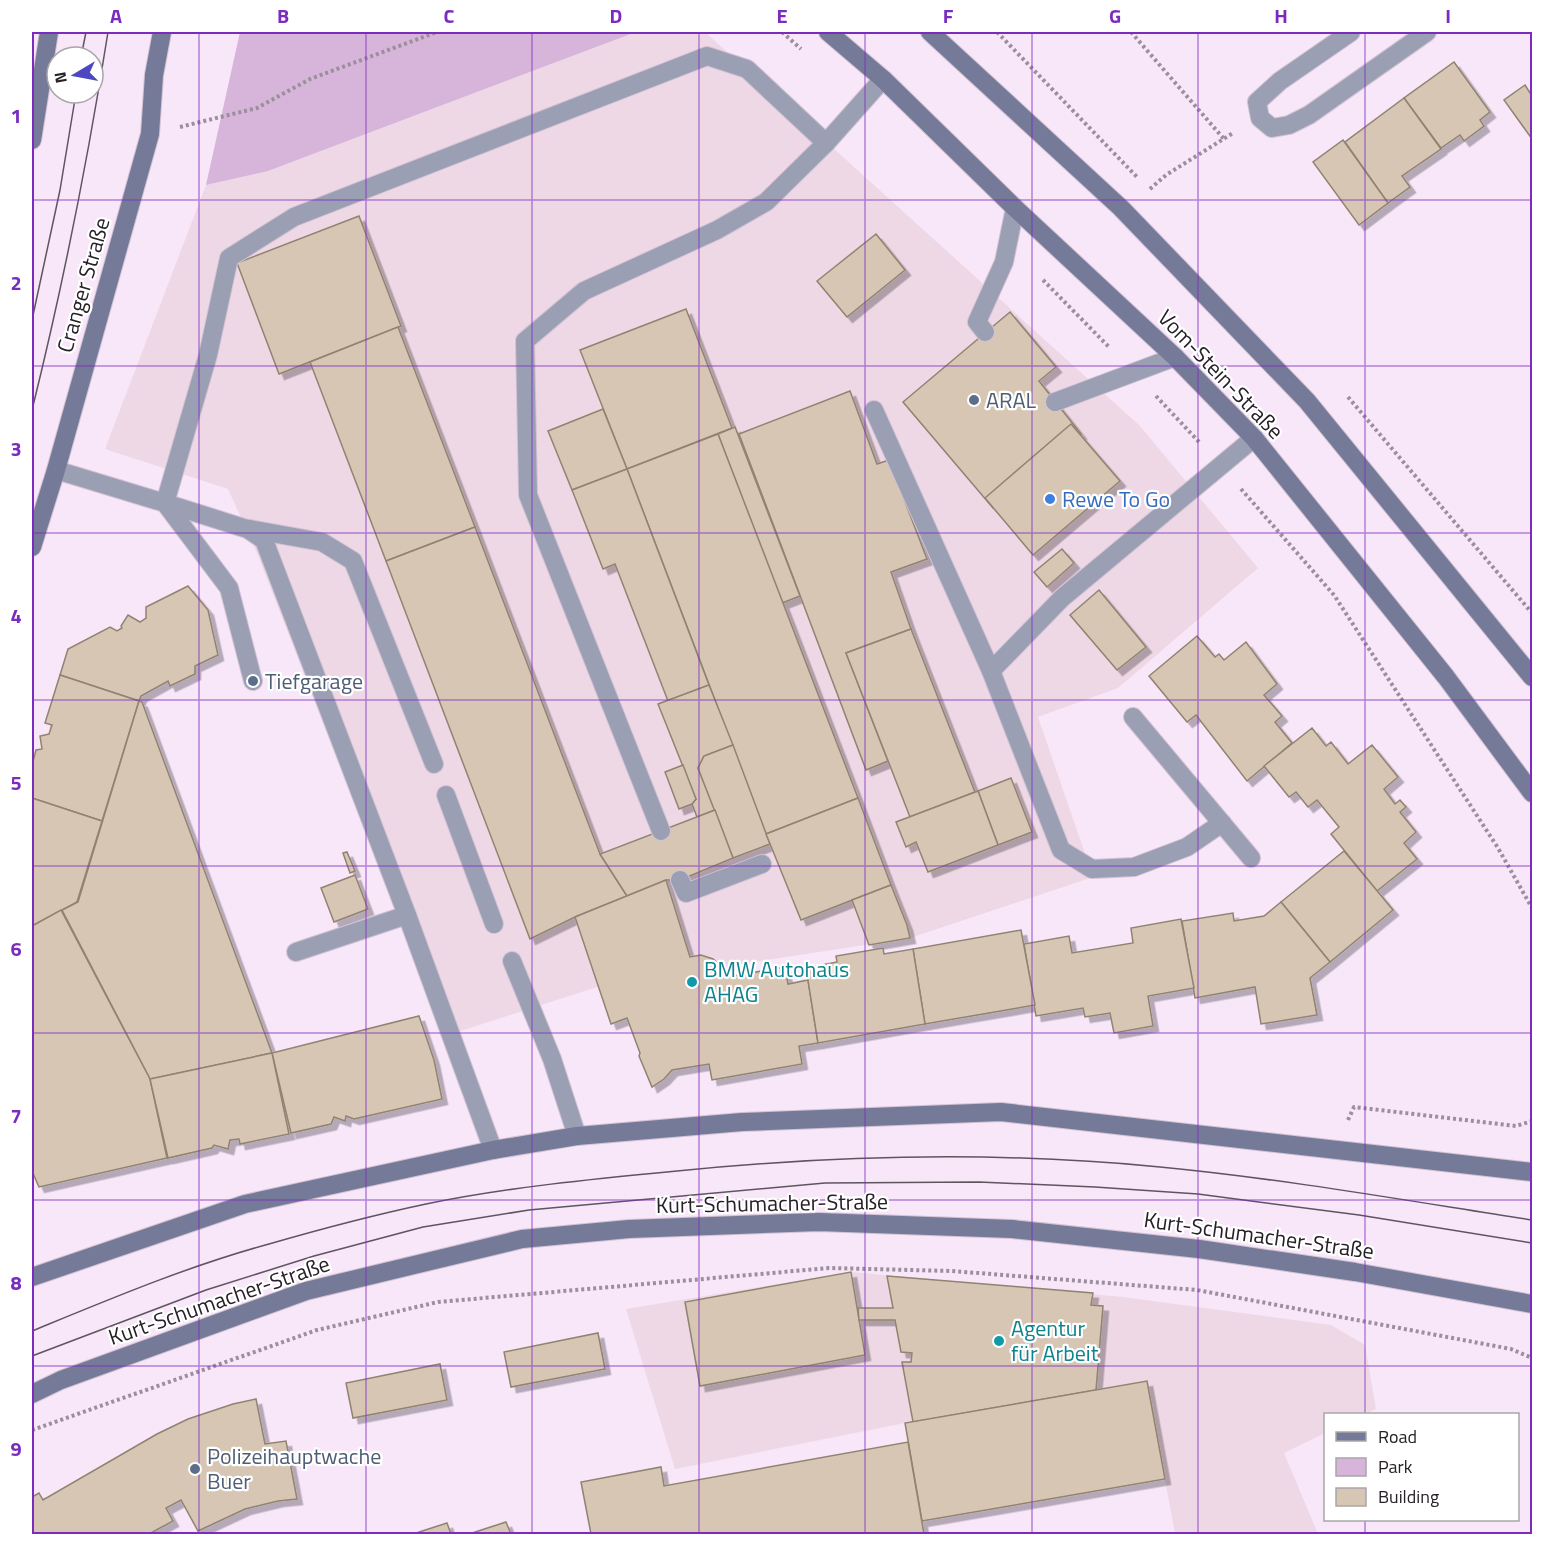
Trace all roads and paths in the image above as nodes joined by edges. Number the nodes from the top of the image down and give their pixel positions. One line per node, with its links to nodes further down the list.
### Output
1 (49, 32): 15 (main road)
2 (162, 32): 13 (main road, Cranger Straße)
3 (437, 32): 13 (path)
4 (782, 32): 10 (path)
5 (828, 32): 11 (main road, Vom-Stein-Straße)
6 (930, 32): 32 (main road, Vom-Stein-Straße)
7 (1131, 32): 14 (path)
8 (1352, 32): 12 (street)
9 (1427, 32): 12 (street)
10 (808, 56)
11 (883, 79): 16 (street); 18 (main road, Vom-Stein-Straße)
12 (1260, 118): 14 (path)
13 (150, 134): 27 (main road, Cranger Straße)
14 (1224, 139): 17 (path)
15 (32, 140)
16 (826, 143): 28 (street); 39 (street)
17 (1149, 189)
18 (1015, 208): 19 (street); 21 (main road, Vom-Stein-Straße)
19 (1007, 245): 20 (street); 22 (path)
20 (986, 332)
21 (1175, 357): 22 (street); 25 (main road, Vom-Stein-Straße)
22 (1134, 374): 23 (street); 26 (path)
23 (1055, 402)
24 (874, 410): 31 (street)
25 (1254, 438): 26 (street); 36 (main road, Vom-Stein-Straße)
26 (1221, 466): 31 (street); 43 (path)
27 (56, 470): 28 (street); 30 (main road, Cranger Straße)
28 (165, 503): 29 (street); 33 (street)
29 (244, 528): 35 (street); 44 (street)
30 (32, 547)
31 (991, 671): 38 (street)
32 (1533, 677)
33 (253, 681)
34 (1133, 717): 38 (street)
35 (434, 764)
36 (1533, 794)
37 (446, 795): 45 (street)
38 (1222, 823): 40 (street)
39 (661, 831)
40 (1251, 858)
41 (762, 864): 42 (street)
42 (680, 880)
43 (1533, 908)
44 (407, 915): 46 (street); 51 (street)
45 (494, 924)
46 (296, 952)
47 (512, 961): 49 (street)
48 (1533, 1121): 50 (path)
49 (577, 1136): 50 (main road); 51 (main road)
50 (1334, 1149): 52 (main road)
51 (493, 1150): 53 (main road)
52 (1533, 1172)
53 (32, 1277)
54 (1533, 1304): 56 (main road, Kurt-Schumacher-Straße)
55 (1533, 1358): 57 (path)
56 (32, 1394)
57 (32, 1430)

